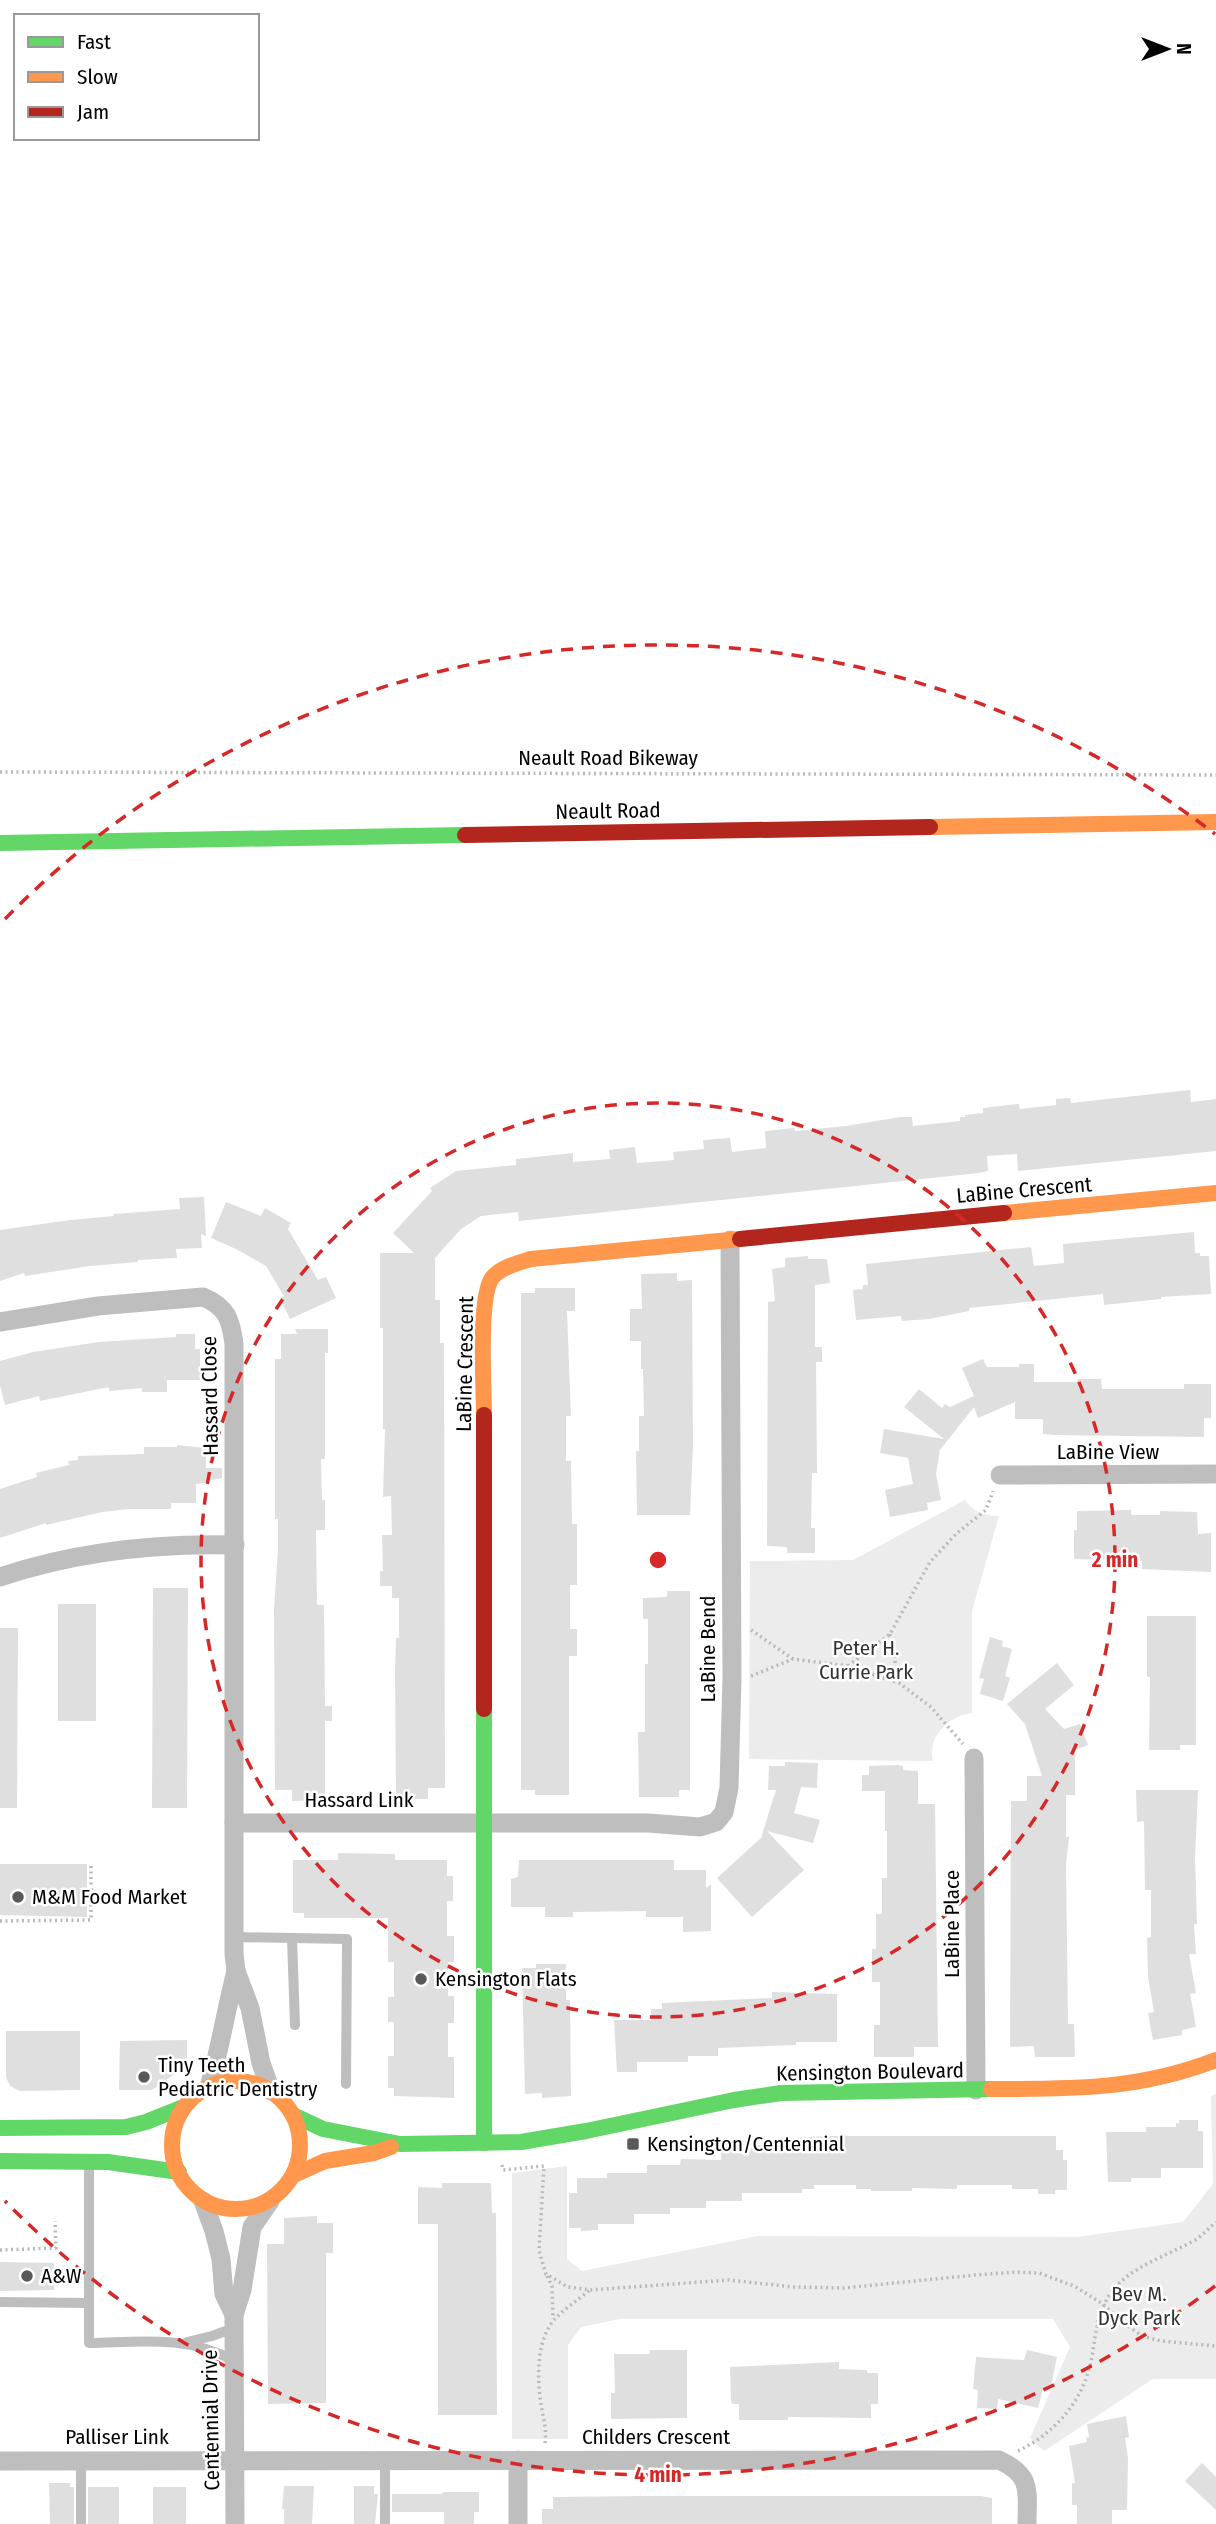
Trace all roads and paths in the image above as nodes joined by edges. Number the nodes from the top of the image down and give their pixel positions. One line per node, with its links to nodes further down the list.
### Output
1 (0, 772): 2 (path, Neault Road Bikeway)
2 (1216, 775)
3 (1216, 822): 4 (main road, Neault Road)
4 (0, 843)
5 (1216, 1193): 6 (main road, LaBine Crescent)
6 (730, 1240): 22 (main road, LaBine Crescent); 22 (street, LaBine Bend)
7 (0, 1322): 11 (street, Hassard Close)
8 (1216, 1474): 9 (street, LaBine View)
9 (1000, 1475)
10 (986, 1510): 14 (path)
11 (234, 1545): 12 (street); 21 (street, Hassard Close)
12 (0, 1577)
13 (747, 1628): 15 (path)
14 (890, 1634): 16 (path); 18 (path)
15 (793, 1659): 16 (path); 17 (path)
16 (848, 1665): 18 (path)
17 (747, 1678)
18 (899, 1683): 19 (path)
19 (948, 1725)
20 (974, 1758): 32 (street, LaBine Place)
21 (234, 1823): 22 (street, Hassard Link); 25 (street, Hassard Close)
22 (485, 1824): 37 (main road, LaBine Crescent)
23 (91, 1865): 24 (path)
24 (0, 1920)
25 (234, 1937): 26 (lane); 27 (street, Hassard Close)
26 (292, 1938): 28 (lane); 30 (lane)
27 (236, 1971): 31 (street, Hassard Close); 33 (street, Hassard Close)
28 (295, 2025)
29 (1216, 2060): 32 (main road, Kensington Boulevard)
30 (346, 2084)
31 (209, 2087): 33 (main road); 34 (main road)
32 (976, 2090): 37 (main road, Kensington Boulevard)
33 (271, 2091): 35 (main road)
34 (181, 2108): 36 (main road); 42 (main road)
35 (293, 2115): 38 (main road, Kensington Boulevard); 43 (main road)
36 (0, 2128)
37 (484, 2143): 38 (main road, Kensington Boulevard)
38 (400, 2144): 43 (main road, Kensington Boulevard)
39 (0, 2161): 40 (main road)
40 (89, 2162): 42 (main road); 52 (lane)
41 (503, 2170): 49 (path)
42 (178, 2172): 44 (main road)
43 (294, 2175): 45 (main road)
44 (203, 2201): 45 (main road); 55 (street, Centennial Drive)
45 (270, 2201): 55 (street, Centennial Drive)
46 (55, 2221): 48 (path)
47 (1216, 2222): 53 (path)
48 (0, 2249)
49 (546, 2274): 50 (path); 54 (path)
50 (590, 2290): 53 (path); 54 (path)
51 (0, 2302): 52 (lane)
52 (89, 2303): 56 (lane)
53 (1103, 2304): 57 (path); 60 (path)
54 (553, 2320): 59 (path)
55 (234, 2321): 56 (lane); 58 (street, Centennial Drive)
56 (186, 2342): 58 (lane)
57 (1216, 2346)
58 (233, 2360): 64 (street, Centennial Drive)
59 (546, 2440)
60 (1034, 2443)
61 (385, 2459): 64 (street, Childers Crescent); 65 (street, Childers Crescent); 68 (lane)
62 (0, 2460): 63 (street, Palliser Link)
63 (81, 2460): 64 (street, Palliser Link); 66 (lane)
64 (234, 2460): 67 (street, Centennial Drive)
65 (518, 2460): 69 (street); 70 (street, Childers Crescent)
66 (81, 2524)
67 (235, 2524)
68 (385, 2524)
69 (517, 2524)
70 (1027, 2524)

